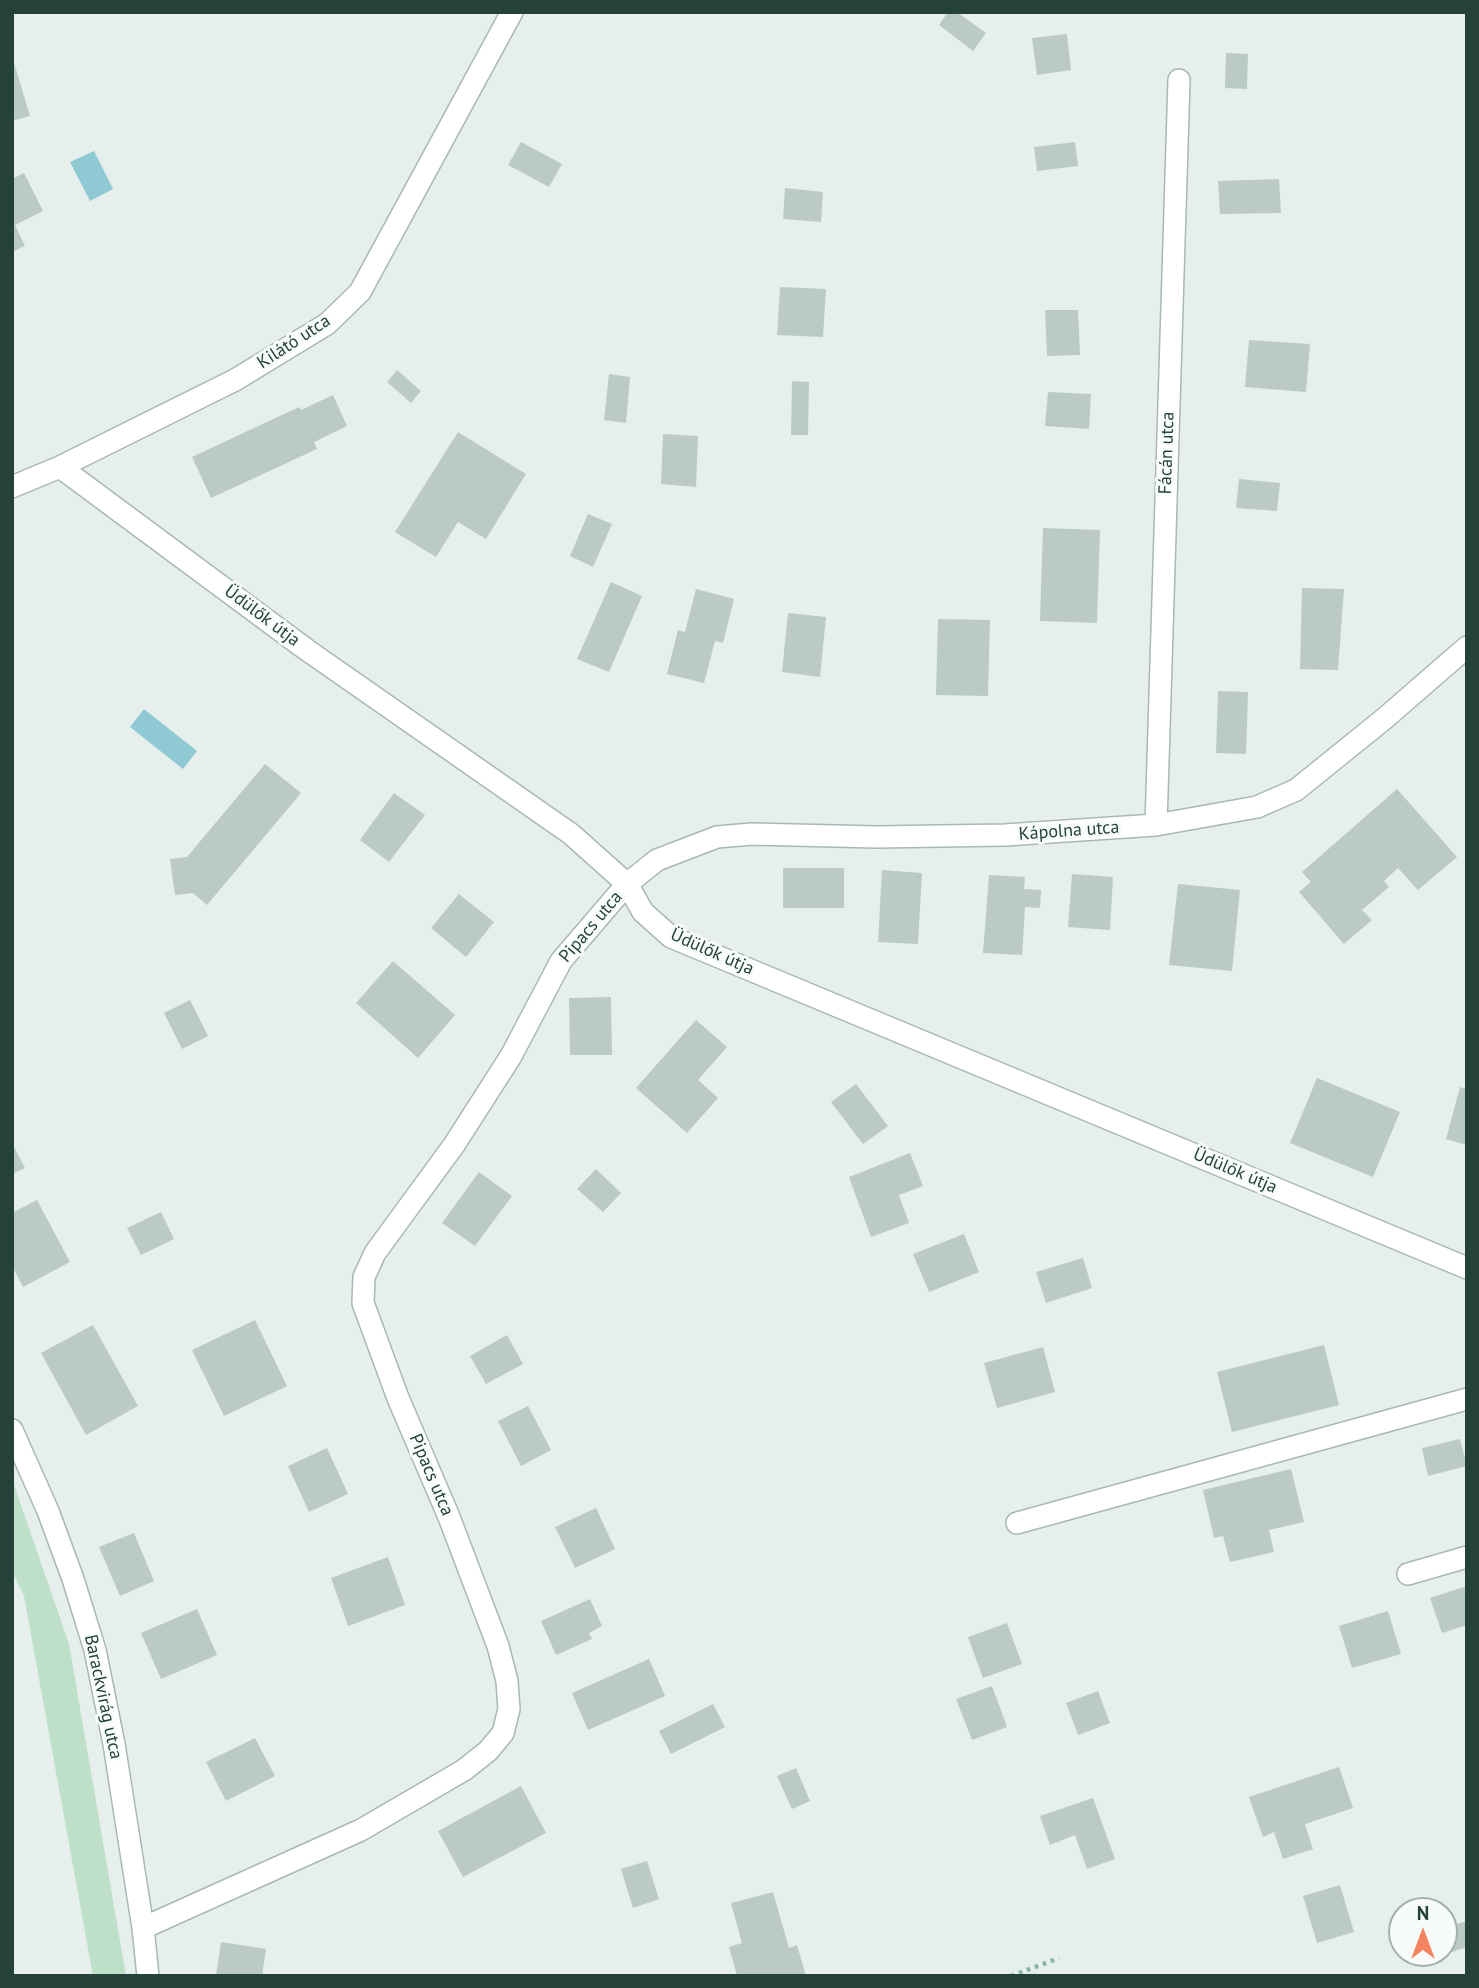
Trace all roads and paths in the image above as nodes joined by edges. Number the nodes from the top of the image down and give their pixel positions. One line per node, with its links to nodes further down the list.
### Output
1 (512, 12): 3 (street, Kilátó utca)
2 (1179, 80): 6 (street, Fácán utca)
3 (60, 467): 4 (street, Kilátó utca); 7 (street, Üdülők útja)
4 (12, 487)
5 (1465, 643): 6 (street, Kápolna utca)
6 (1156, 825): 7 (street, Kápolna utca)
7 (627, 884): 8 (street, Üdülők útja); 14 (street, Pipacs utca)
8 (1467, 1268)
9 (1467, 1399): 11 (street)
10 (12, 1430): 14 (street, Barackvirág utca)
11 (1017, 1523)
12 (1467, 1557): 13 (street)
13 (1408, 1574)
14 (143, 1928): 16 (street, Barackvirág utca)
15 (1059, 1958): 17 (path)
16 (148, 1976)
17 (1011, 1976)

